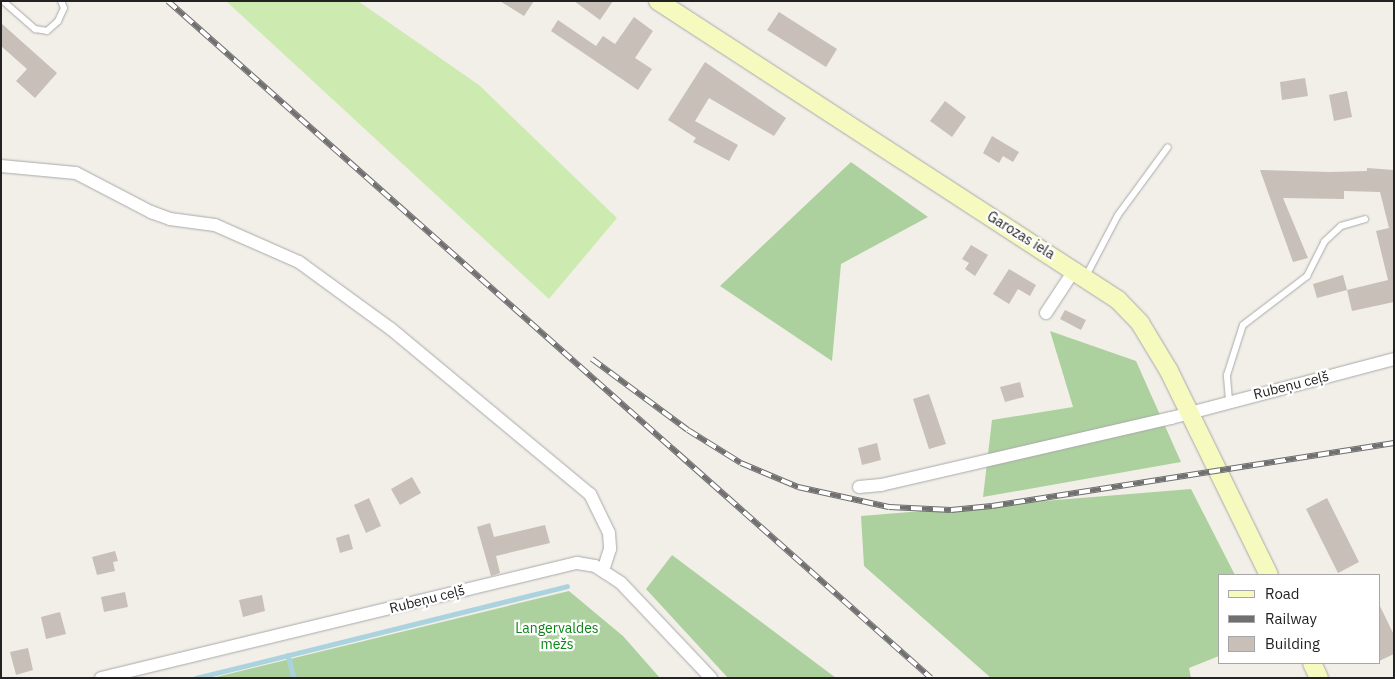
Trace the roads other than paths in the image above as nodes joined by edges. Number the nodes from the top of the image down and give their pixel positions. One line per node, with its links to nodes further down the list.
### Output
1 (4, 1): 2 (lane)
2 (61, 1)
3 (658, 1): 7 (main road, Garozas iela)
4 (1168, 147): 7 (lane)
5 (1, 166): 13 (street)
6 (1366, 218): 10 (lane)
7 (1080, 272): 8 (street); 11 (main road, Garozas iela)
8 (1046, 313)
9 (1394, 359): 10 (street, Rubeņu ceļš)
10 (1229, 400): 11 (street, Rubeņu ceļš)
11 (1190, 413): 12 (street, Rubeņu ceļš); 14 (main road, Garozas iela)
12 (859, 487)
13 (602, 570): 16 (street, Rubeņu ceļš); 17 (street, Rubeņu ceļš)
14 (1269, 574)
15 (1312, 664): 18 (main road)
16 (101, 678)
17 (711, 678)
18 (1319, 678)

